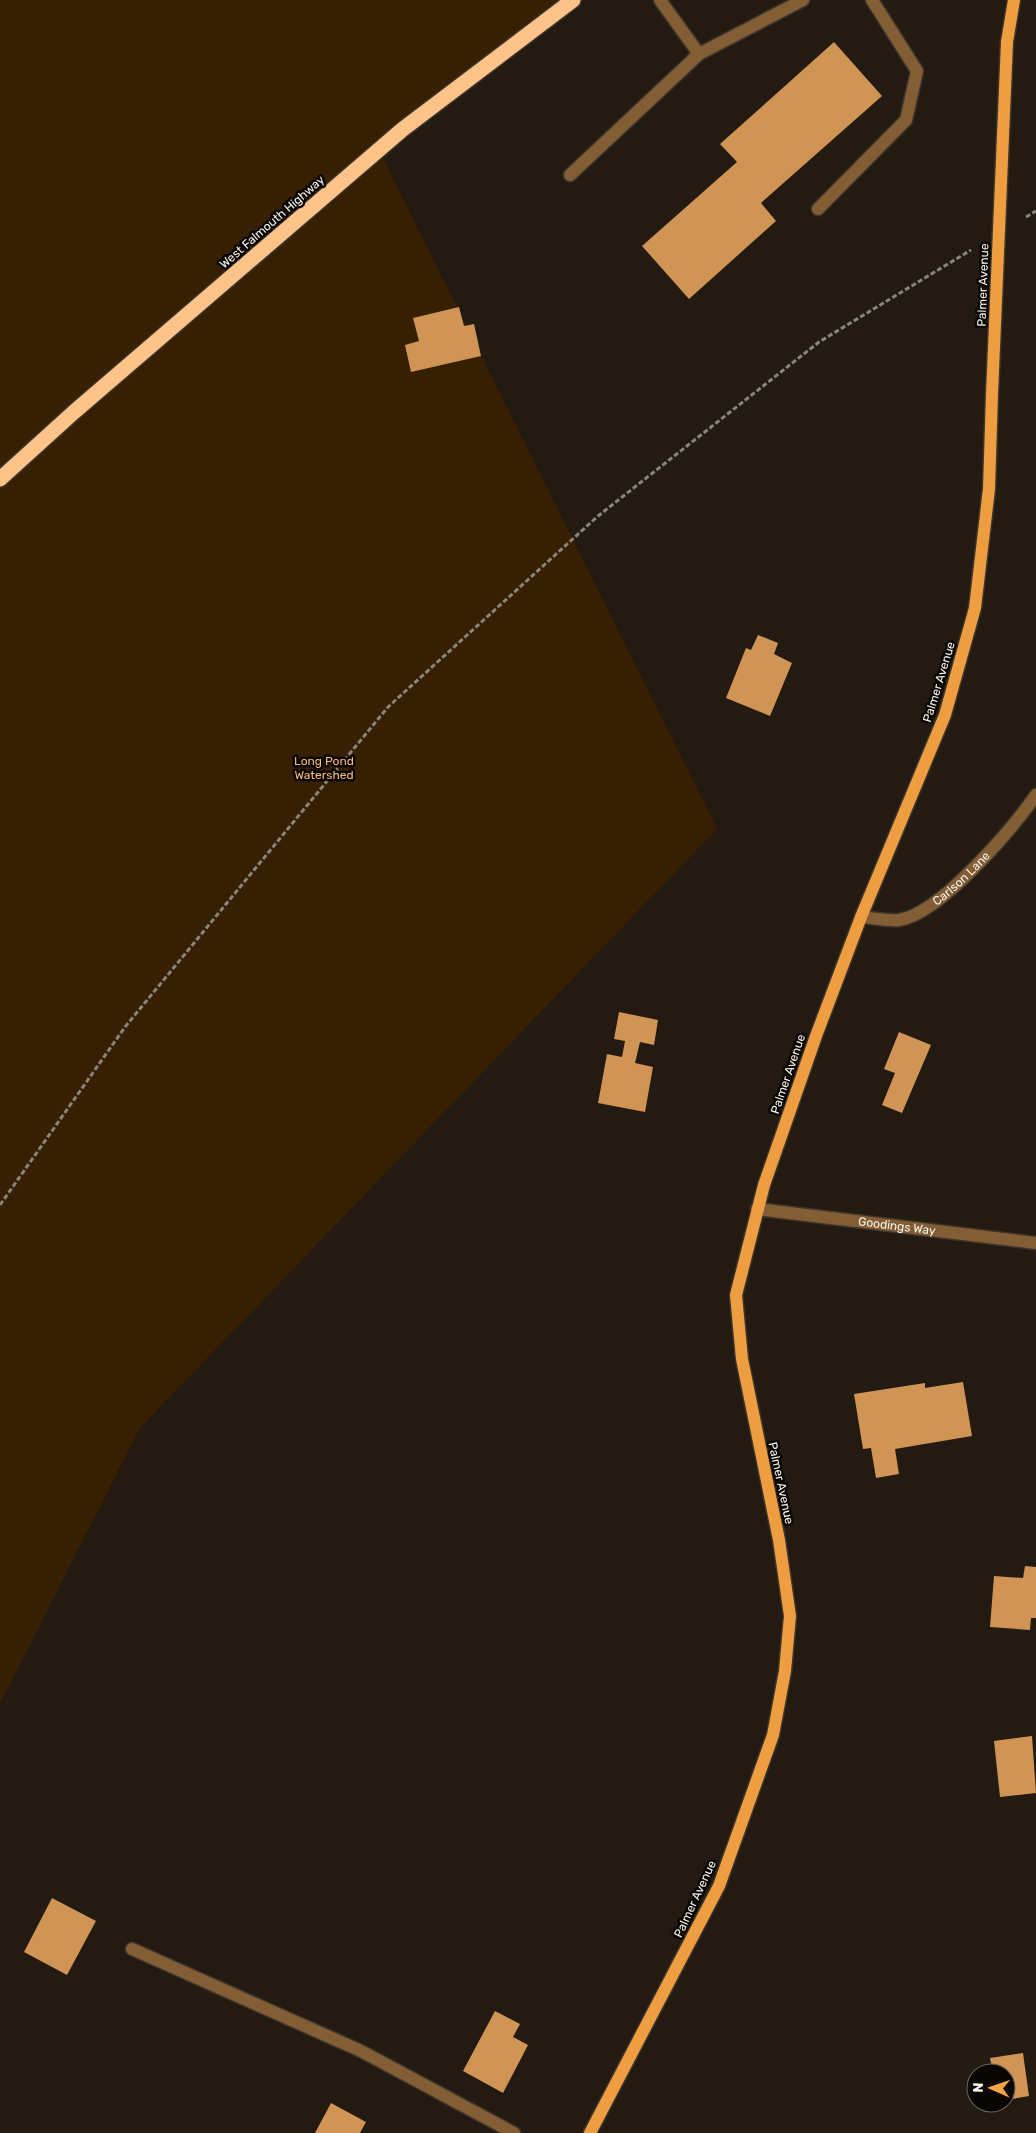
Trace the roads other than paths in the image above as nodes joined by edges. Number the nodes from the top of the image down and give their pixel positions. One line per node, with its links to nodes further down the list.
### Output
1 (573, 0): 9 (highway, West Falmouth Highway)
2 (660, 0): 6 (street)
3 (803, 0): 6 (street)
4 (872, 0): 8 (street)
5 (1014, 0): 11 (main road, Palmer Avenue, bridge)
6 (699, 54): 7 (street)
7 (570, 174)
8 (818, 209)
9 (0, 479)
10 (1036, 795): 11 (street, Carlson Lane)
11 (861, 917): 12 (main road, Palmer Avenue)
12 (757, 1209): 13 (street, Goodings Way); 16 (main road, Palmer Avenue)
13 (1036, 1243)
14 (132, 1949): 15 (street)
15 (514, 2133)
16 (590, 2133)

